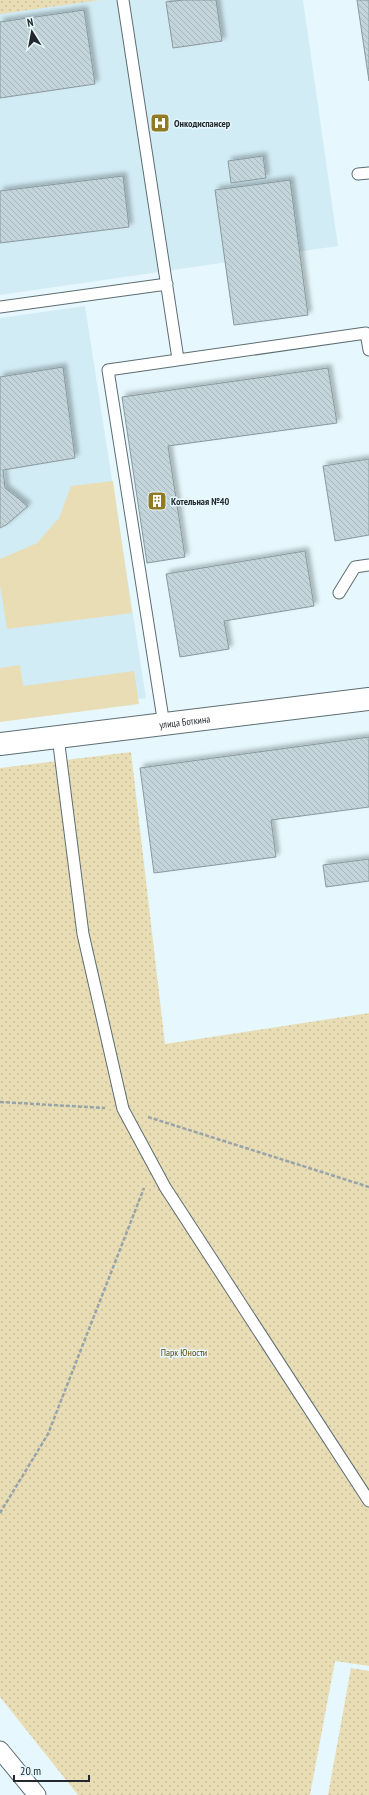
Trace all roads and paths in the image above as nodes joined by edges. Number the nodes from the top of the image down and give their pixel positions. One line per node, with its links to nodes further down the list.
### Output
1 (123, 0): 2 (lane)
2 (167, 284): 3 (lane); 5 (lane)
3 (0, 307)
4 (369, 350): 5 (lane)
5 (178, 359): 9 (lane)
6 (369, 565): 7 (lane)
7 (340, 593)
8 (369, 700): 9 (street, улица Боткина)
9 (164, 725): 10 (street, улица Боткина)
10 (58, 737): 11 (street, улица Боткина); 13 (lane)
11 (0, 744)
12 (0, 1102): 13 (path)
13 (123, 1109): 14 (lane); 15 (path)
14 (153, 1165): 16 (lane); 17 (path)
15 (369, 1187)
16 (369, 1501)
17 (0, 1513)
18 (0, 1750): 19 (street)
19 (37, 1795)

